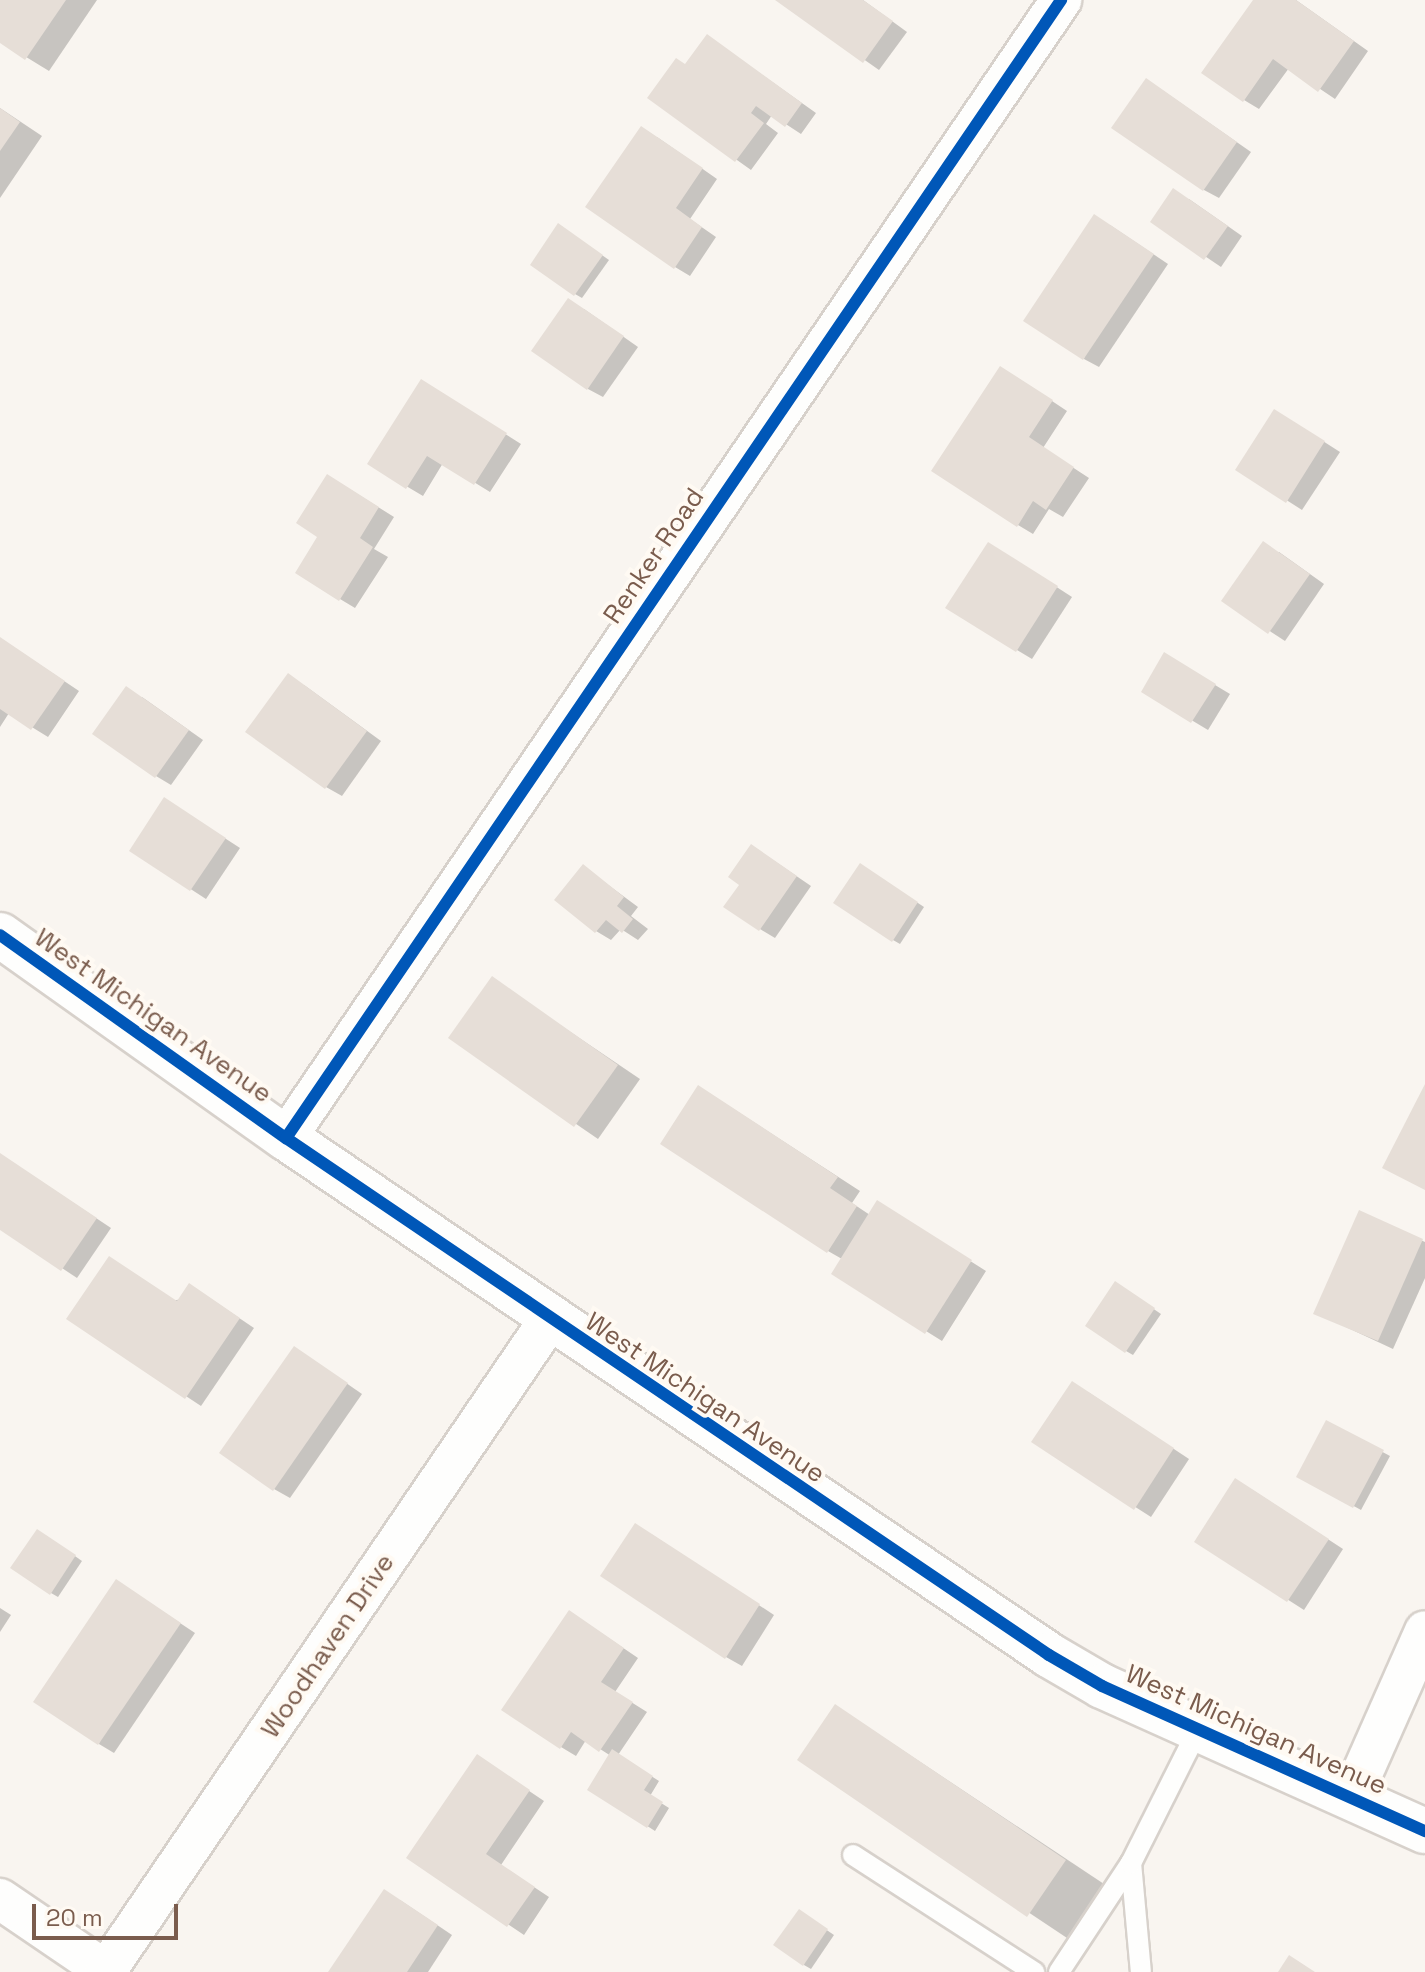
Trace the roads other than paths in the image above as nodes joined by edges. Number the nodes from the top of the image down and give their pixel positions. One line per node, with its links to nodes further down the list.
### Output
1 (1061, 0): 3 (street, Renker Road)
2 (0, 935): 3 (street, West Michigan Avenue)
3 (286, 1138): 4 (street, West Michigan Avenue)
4 (550, 1319): 6 (street, West Michigan Avenue); 12 (street, Woodhaven Drive)
5 (1425, 1631): 7 (street)
6 (1198, 1730): 7 (street, West Michigan Avenue); 10 (lane)
7 (1352, 1796): 8 (street, West Michigan Avenue)
8 (1425, 1831)
9 (853, 1855): 13 (lane)
10 (1131, 1863): 14 (lane); 15 (lane)
11 (0, 1899): 12 (street)
12 (106, 1971)
13 (1034, 1972)
14 (1059, 1972)
15 (1141, 1972)

